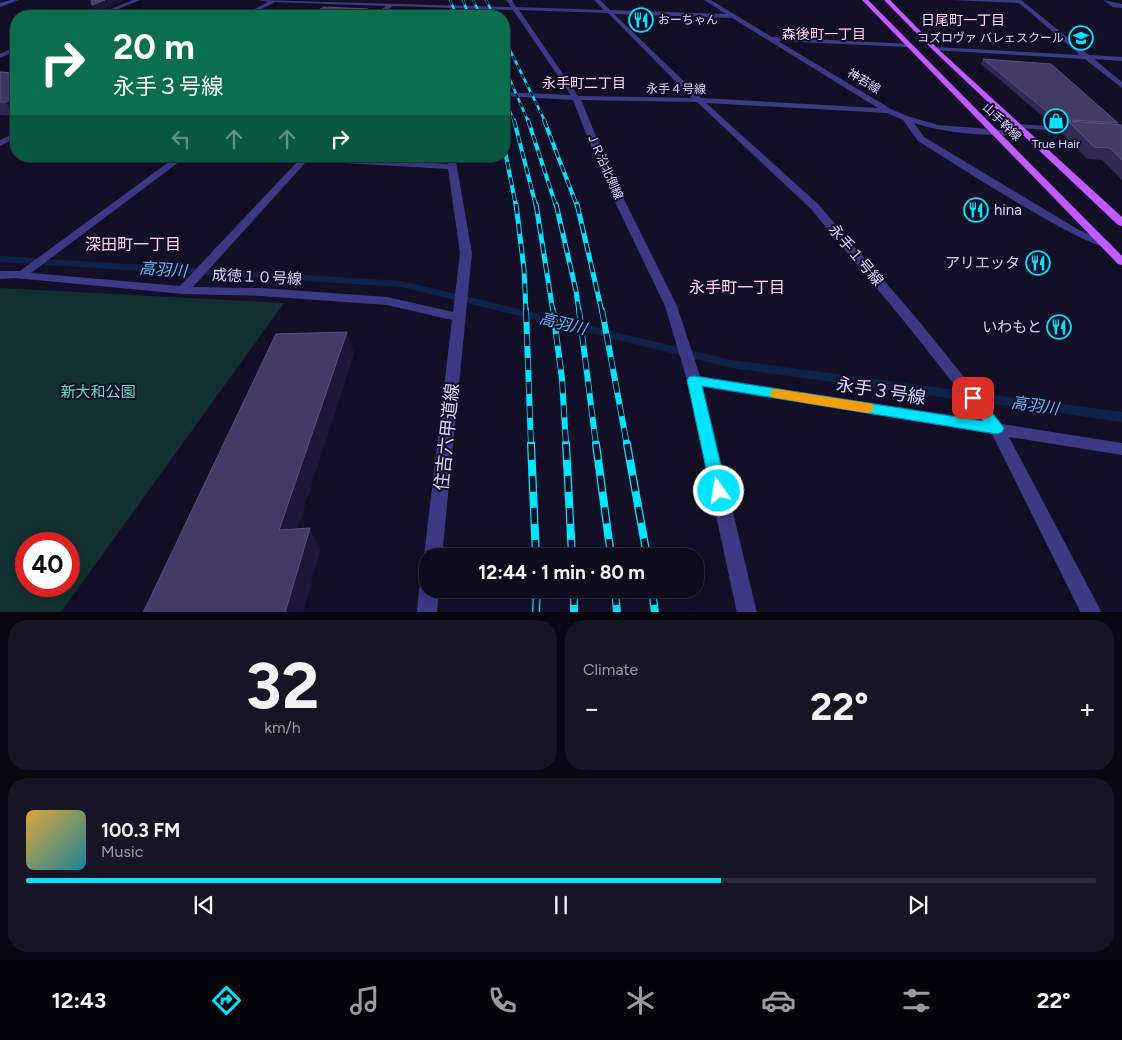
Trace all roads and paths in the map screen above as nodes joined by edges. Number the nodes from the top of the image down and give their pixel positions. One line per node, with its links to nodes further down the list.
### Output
1 (16, 0): 14 (street)
2 (137, 0): 17 (street)
3 (260, 0): 4 (street)
4 (275, 0): 13 (street); 18 (street)
5 (509, 0): 20 (street, ＪＲ沿北側線)
6 (598, 0): 21 (street, 永手１号線)
7 (707, 0): 22 (street, 神若線)
8 (865, 0): 24 (main road, 山手幹線)
9 (887, 0): 25 (main road, 山手幹線)
10 (955, 0): 12 (street)
11 (1106, 0): 16 (street)
12 (1019, 1): 26 (street)
13 (392, 4): 15 (street); 19 (street)
14 (0, 5)
15 (423, 5): 20 (street)
16 (1122, 7)
17 (112, 10)
18 (256, 10)
19 (384, 10)
20 (514, 10): 21 (street); 30 (street, ＪＲ沿北側線)
21 (610, 11): 22 (street); 31 (street, 永手１号線)
22 (733, 16): 23 (street, 神若線)
23 (770, 38): 24 (street); 32 (street, 神若線)
24 (908, 46): 36 (main road, 山手幹線)
25 (935, 49): 26 (street); 34 (main road, 山手幹線)
26 (1086, 58): 27 (street); 28 (street)
27 (1122, 60)
28 (1122, 86)
29 (510, 94): 30 (street, 永手４号線)
30 (576, 98): 31 (street, 永手４号線); 48 (street, ＪＲ沿北側線)
31 (699, 100): 32 (street, 永手４号線); 49 (street, 永手１号線)
32 (888, 111): 33 (street, 神若線)
33 (907, 120): 36 (street, 神若線); 42 (street)
34 (1018, 126): 35 (street); 37 (main road, 山手幹線)
35 (1087, 130)
36 (995, 133): 37 (street, 神若線); 42 (main road, 山手幹線)
37 (1026, 134): 41 (main road, 山手幹線)
38 (175, 162): 45 (street)
39 (301, 162): 46 (street)
40 (452, 162): 47 (street, 住吉六甲道線)
41 (1122, 223)
42 (1106, 246): 43 (main road, 山手幹線)
43 (1122, 262)
44 (0, 275): 45 (street, 成徳１０号線)
45 (22, 275): 46 (street, 成徳１０号線)
46 (187, 286): 47 (street, 成徳１０号線)
47 (460, 318): 51 (street, 住吉六甲道線)
48 (693, 379): 49 (street, 永手３号線); 54 (street)
49 (996, 427): 50 (street, 永手３号線); 55 (street, 永手１号線)
50 (1122, 449)
51 (434, 548)
52 (429, 598): 53 (street)
53 (427, 612)
54 (747, 612)
55 (1092, 612)

